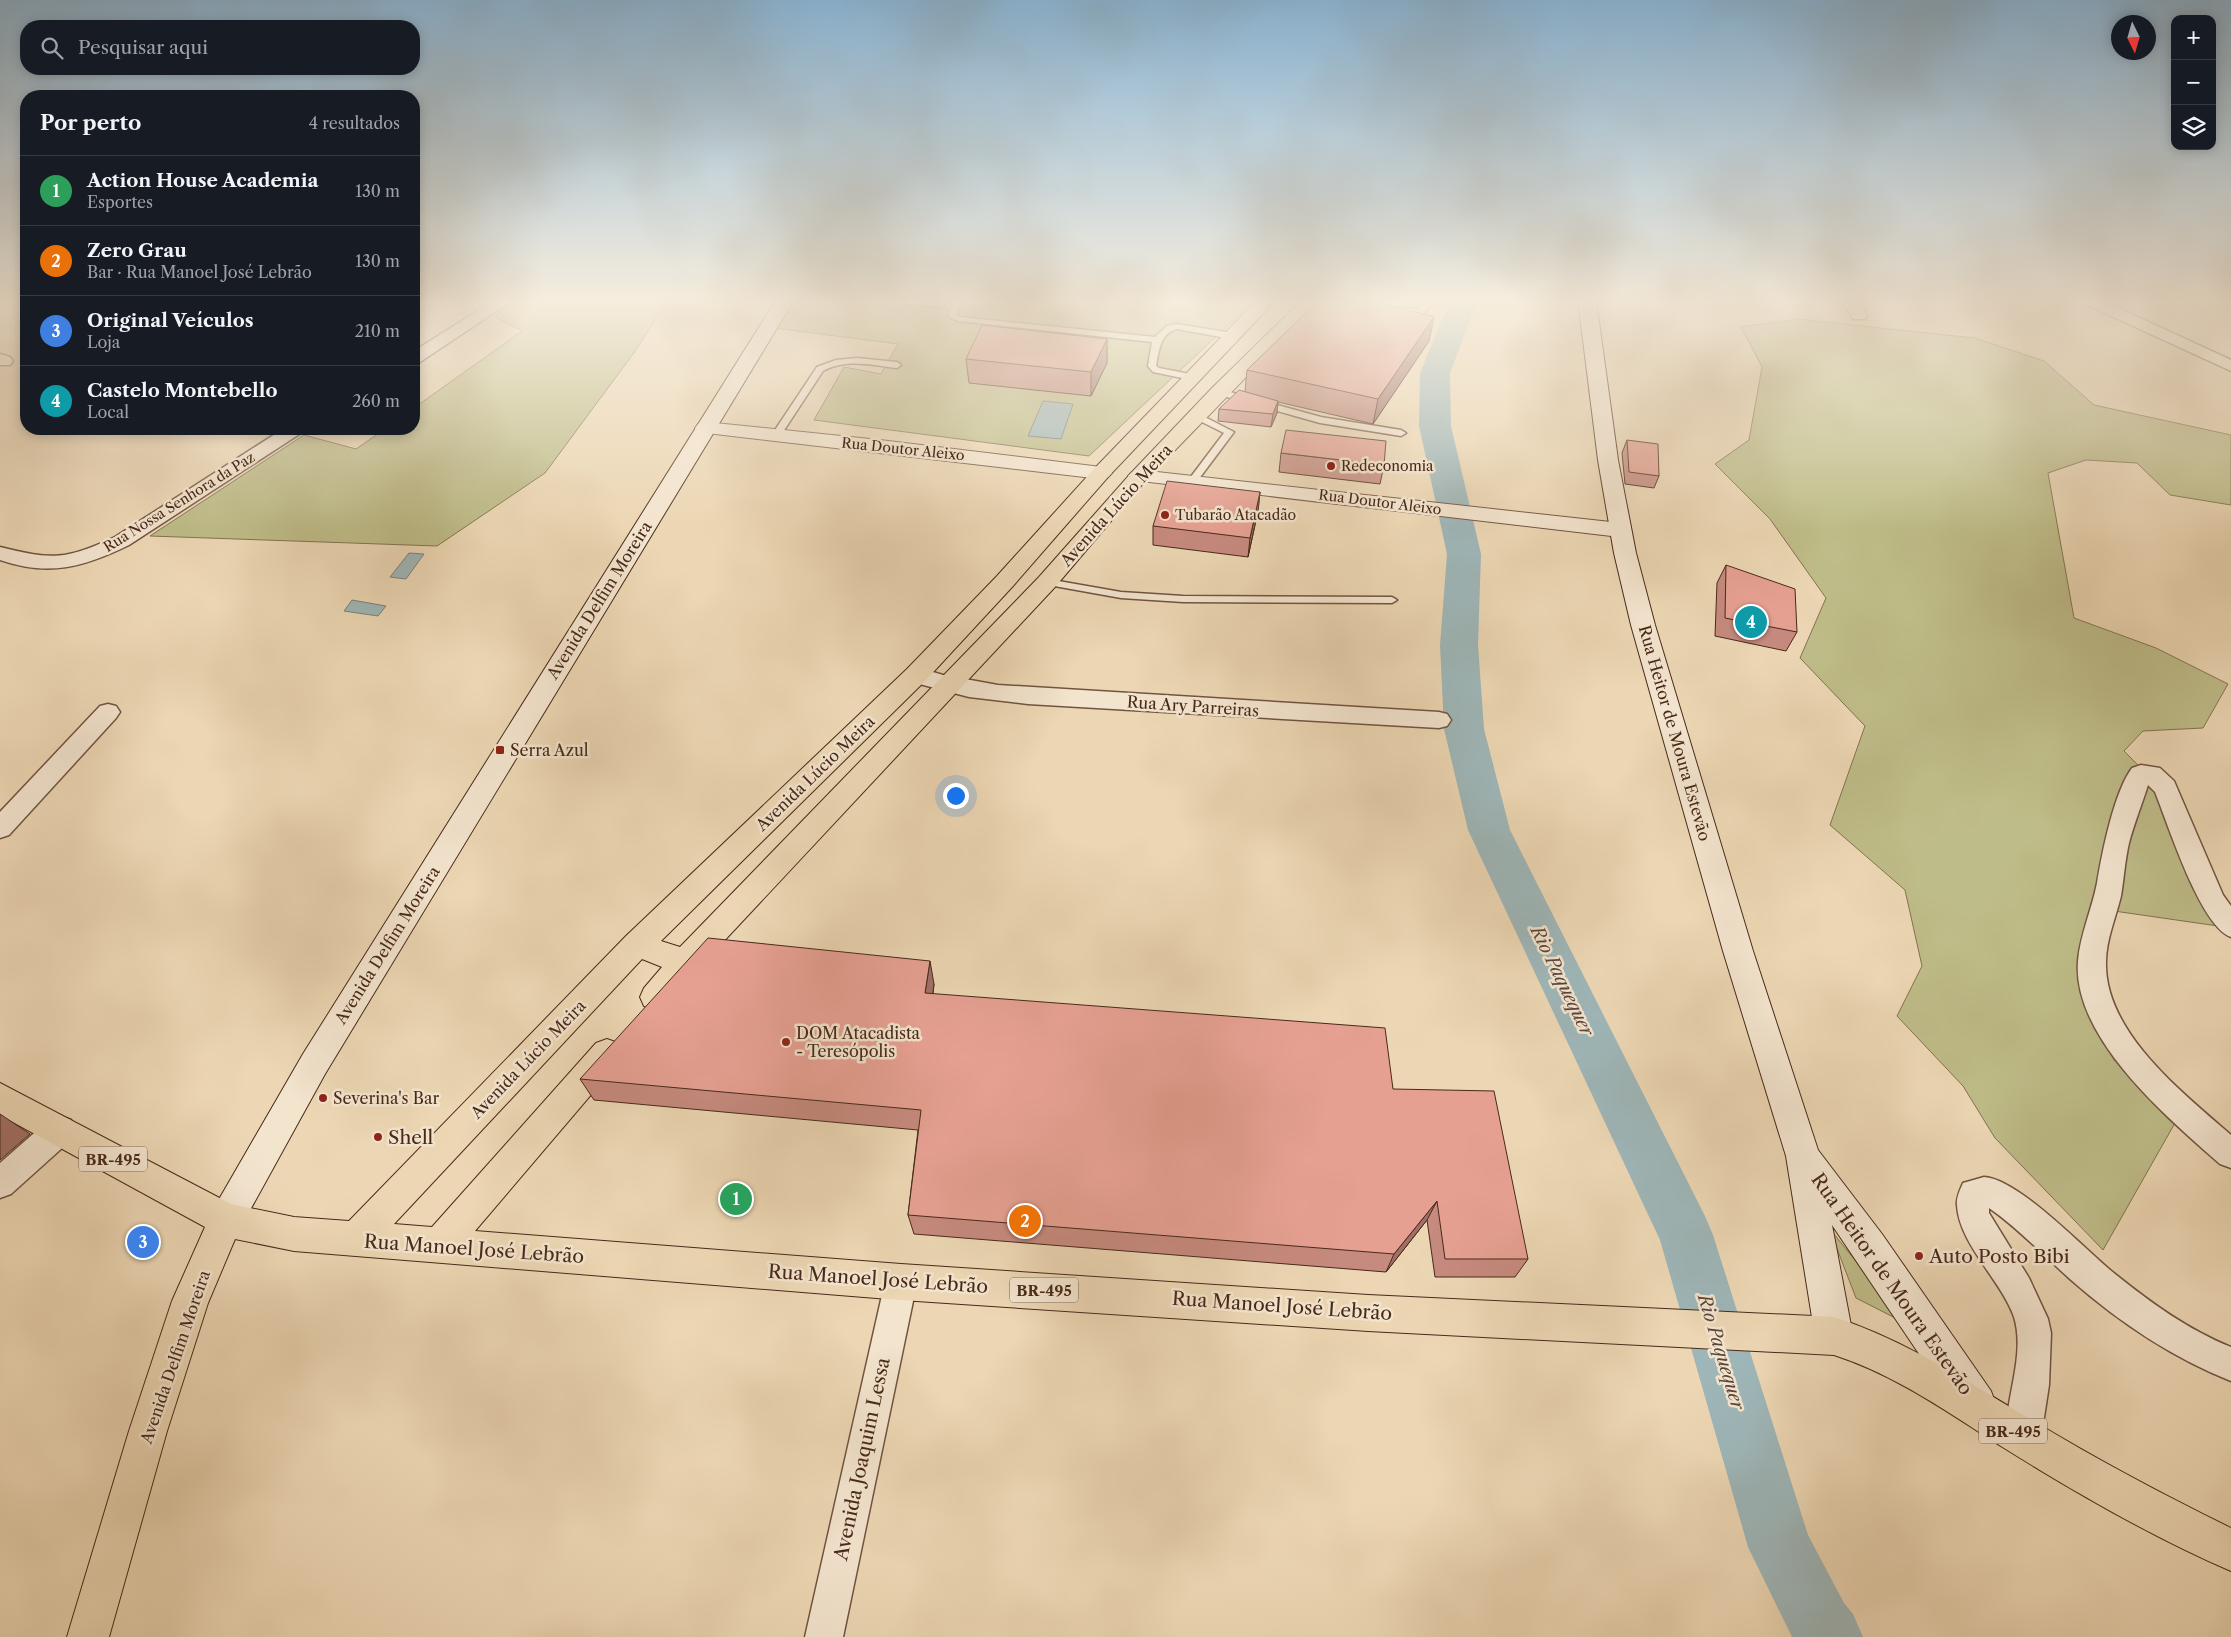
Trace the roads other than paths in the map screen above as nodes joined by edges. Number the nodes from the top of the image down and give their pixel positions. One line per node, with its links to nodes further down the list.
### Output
1 (737, 376): 9 (main road, Avenida Delfim Moreira)
2 (815, 376): 12 (lane)
3 (1185, 376): 6 (lane)
4 (1235, 376): 7 (main road, Avenida Lúcio Meira)
5 (1598, 376): 16 (main road, Rua Heitor de Moura Estevão)
6 (1192, 378): 13 (main road, Avenida Lúcio Meira)
7 (1219, 392): 8 (main road, Avenida Lúcio Meira); 10 (lane)
8 (1197, 416): 14 (main road, Avenida Lúcio Meira); 15 (lane)
9 (704, 428): 12 (main road, Rua Doutor Aleixo); 33 (main road, Avenida Delfim Moreira)
10 (1401, 433)
11 (286, 435): 17 (street, Rua Nossa Senhora da Paz)
12 (776, 436): 13 (main road, Rua Doutor Aleixo)
13 (1101, 473): 20 (main road, Avenida Lúcio Meira)
14 (1139, 476): 15 (main road, Rua Doutor Aleixo); 18 (main road, Avenida Lúcio Meira)
15 (1192, 482): 16 (main road, Rua Doutor Aleixo)
16 (1620, 530): 31 (main road, Rua Heitor de Moura Estevão)
17 (0, 552)
18 (1047, 582): 19 (lane); 21 (main road, Avenida Lúcio Meira)
19 (1392, 600)
20 (916, 675): 21 (street, Rua Ary Parreiras); 26 (main road, Avenida Lúcio Meira)
21 (949, 685): 23 (street, Rua Ary Parreiras); 27 (main road, Avenida Lúcio Meira)
22 (108, 712): 24 (street)
23 (1439, 720)
24 (0, 828)
25 (2231, 926): 30 (street)
26 (637, 945): 27 (main road); 34 (main road, Avenida Lúcio Meira)
27 (685, 962): 35 (main road, Avenida Lúcio Meira)
28 (0, 1098): 29 (main road, Rua Manoel José Lebrão / BR-495)
29 (60, 1130): 32 (street); 33 (main road, Rua Manoel José Lebrão / BR-495)
30 (2231, 1154)
31 (1803, 1156): 37 (main road, Rua Heitor de Moura Estevão); 39 (main road, Rua Heitor de Moura Estevão)
32 (0, 1183)
33 (226, 1220): 34 (main road, Rua Manoel José Lebrão / BR-495); 42 (main road, Avenida Delfim Moreira)
34 (356, 1240): 35 (main road, Rua Manoel José Lebrão / BR-495)
35 (439, 1246): 36 (main road, Rua Manoel José Lebrão / BR-495)
36 (901, 1282): 37 (main road, Rua Manoel José Lebrão / BR-495); 43 (street, Avenida Joaquim Lessa)
37 (1834, 1336): 39 (main road, BR-495)
38 (2231, 1364): 40 (street)
39 (1981, 1412): 40 (main road, BR-495)
40 (2022, 1437): 41 (main road, BR-495)
41 (2231, 1550)
42 (88, 1637)
43 (824, 1637)

